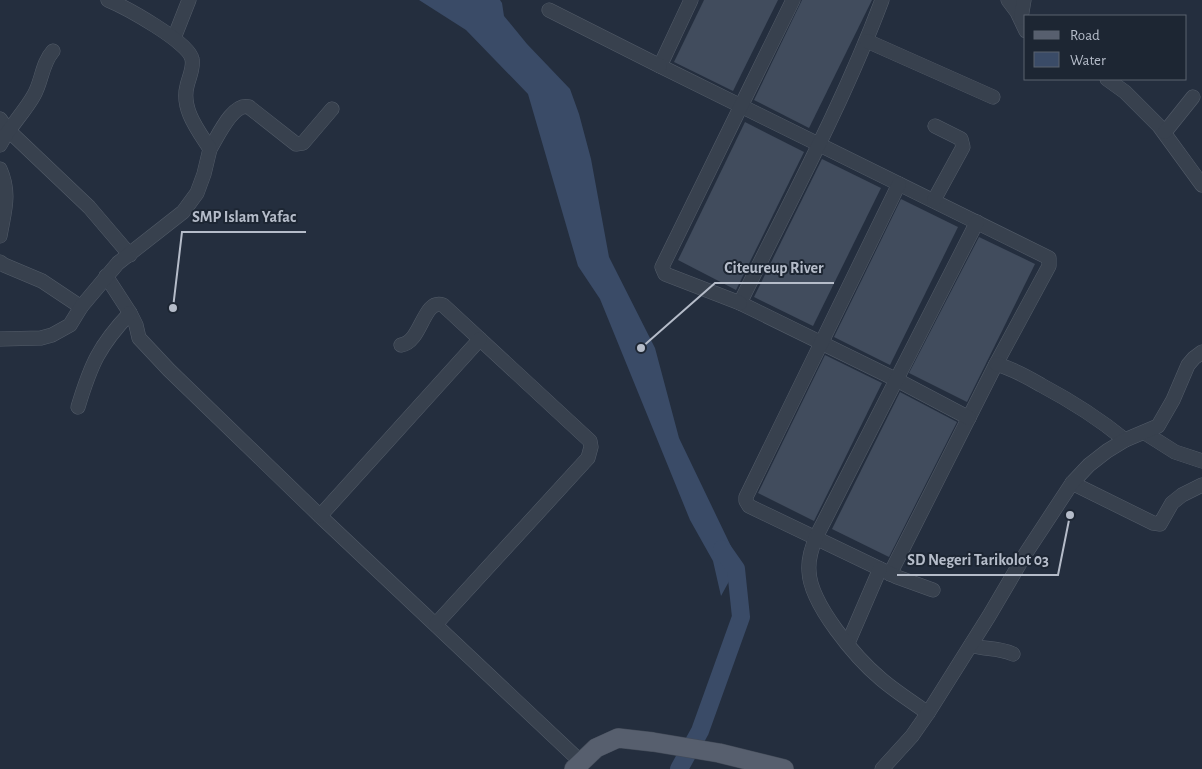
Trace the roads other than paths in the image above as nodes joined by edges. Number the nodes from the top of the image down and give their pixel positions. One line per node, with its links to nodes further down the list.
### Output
1 (108, 0): 10 (street)
2 (189, 0): 10 (street)
3 (690, 0): 13 (street)
4 (793, 0): 17 (street)
5 (882, 0): 11 (street)
6 (1008, 0): 9 (street)
7 (1024, 0): 9 (street)
8 (549, 10): 13 (street)
9 (1023, 24)
10 (174, 38): 24 (street)
11 (867, 41): 15 (street); 22 (street)
12 (53, 51): 19 (street)
13 (660, 66): 17 (street)
14 (1112, 80): 21 (street)
15 (993, 97)
16 (1193, 97): 21 (street)
17 (740, 106): 22 (street); 34 (street)
18 (332, 109): 24 (street)
19 (4, 124): 23 (street); 31 (street)
20 (935, 126): 28 (street)
21 (1165, 132): 27 (street)
22 (818, 144): 26 (street); 34 (street)
23 (0, 145)
24 (210, 149): 31 (street)
25 (0, 170): 30 (street)
26 (899, 184): 28 (street); 39 (street)
27 (1202, 185)
28 (934, 200): 29 (street)
29 (977, 222): 42 (street); 43 (street)
30 (0, 236)
31 (130, 255): 33 (street)
32 (0, 262): 35 (street)
33 (106, 276): 35 (street); 36 (street)
34 (740, 303): 39 (street)
35 (81, 308): 37 (street)
36 (130, 313): 44 (street); 51 (street)
37 (0, 339)
38 (480, 339): 40 (street); 51 (street); 55 (street)
39 (821, 343): 43 (street); 52 (street)
40 (401, 346)
41 (1202, 352): 46 (street)
42 (996, 364): 45 (street); 47 (street)
43 (897, 380): 45 (street); 52 (street)
44 (78, 407)
45 (969, 418): 53 (street)
46 (1145, 433): 47 (street); 48 (street)
47 (1125, 440): 49 (street)
48 (1202, 461)
49 (1072, 483): 50 (street); 57 (street)
50 (1202, 485)
51 (320, 516): 55 (street)
52 (816, 537): 53 (street); 56 (street)
53 (885, 571): 54 (street); 56 (street)
54 (933, 590)
55 (436, 624): 60 (street)
56 (848, 642): 59 (street)
57 (971, 645): 58 (street); 59 (street)
58 (1012, 654)
59 (928, 713): 62 (street)
60 (577, 766): 61 (main road)
61 (784, 769)
62 (882, 769)

